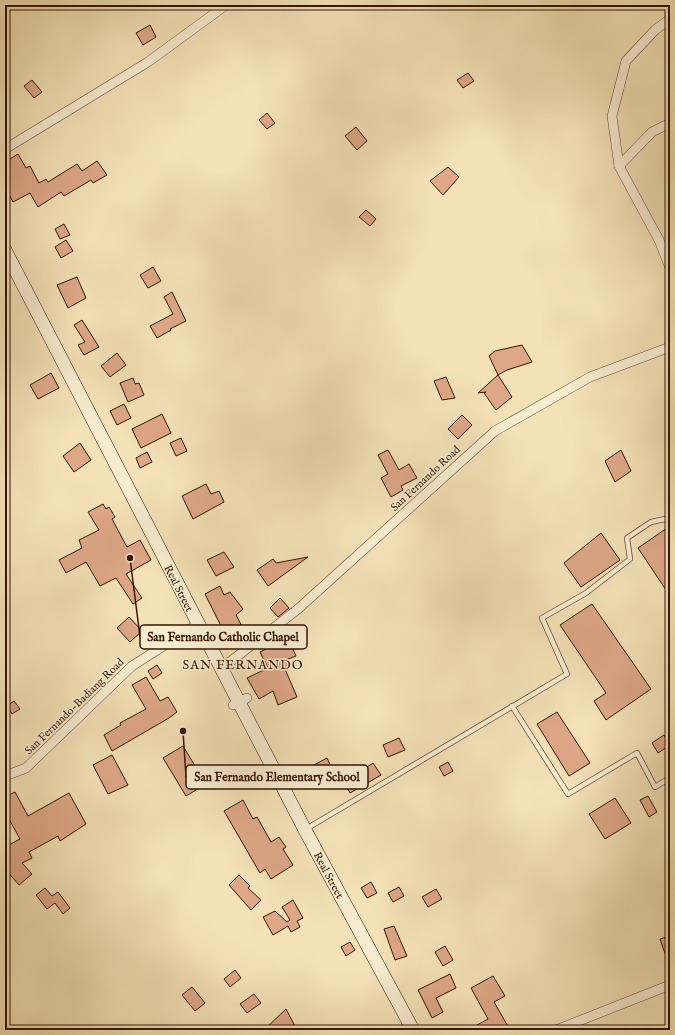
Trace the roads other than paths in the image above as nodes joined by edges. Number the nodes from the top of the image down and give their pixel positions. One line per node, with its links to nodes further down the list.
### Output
1 (226, 5): 4 (street)
2 (670, 19): 5 (street)
3 (670, 123): 5 (street)
4 (5, 149)
5 (619, 166): 7 (street)
6 (5, 250): 10 (main road, Real Street)
7 (670, 268)
8 (670, 347): 11 (street, San Fernando Road)
9 (670, 518): 12 (lane)
10 (198, 624): 11 (main road, Real Street); 13 (street, San Fernando-Badiang Road)
11 (222, 668): 15 (main road, Real Street)
12 (512, 706): 14 (lane); 15 (lane)
13 (5, 776)
14 (670, 778)
15 (305, 830): 17 (main road, Real Street)
16 (670, 985): 18 (street)
17 (413, 1030)
18 (556, 1030)

